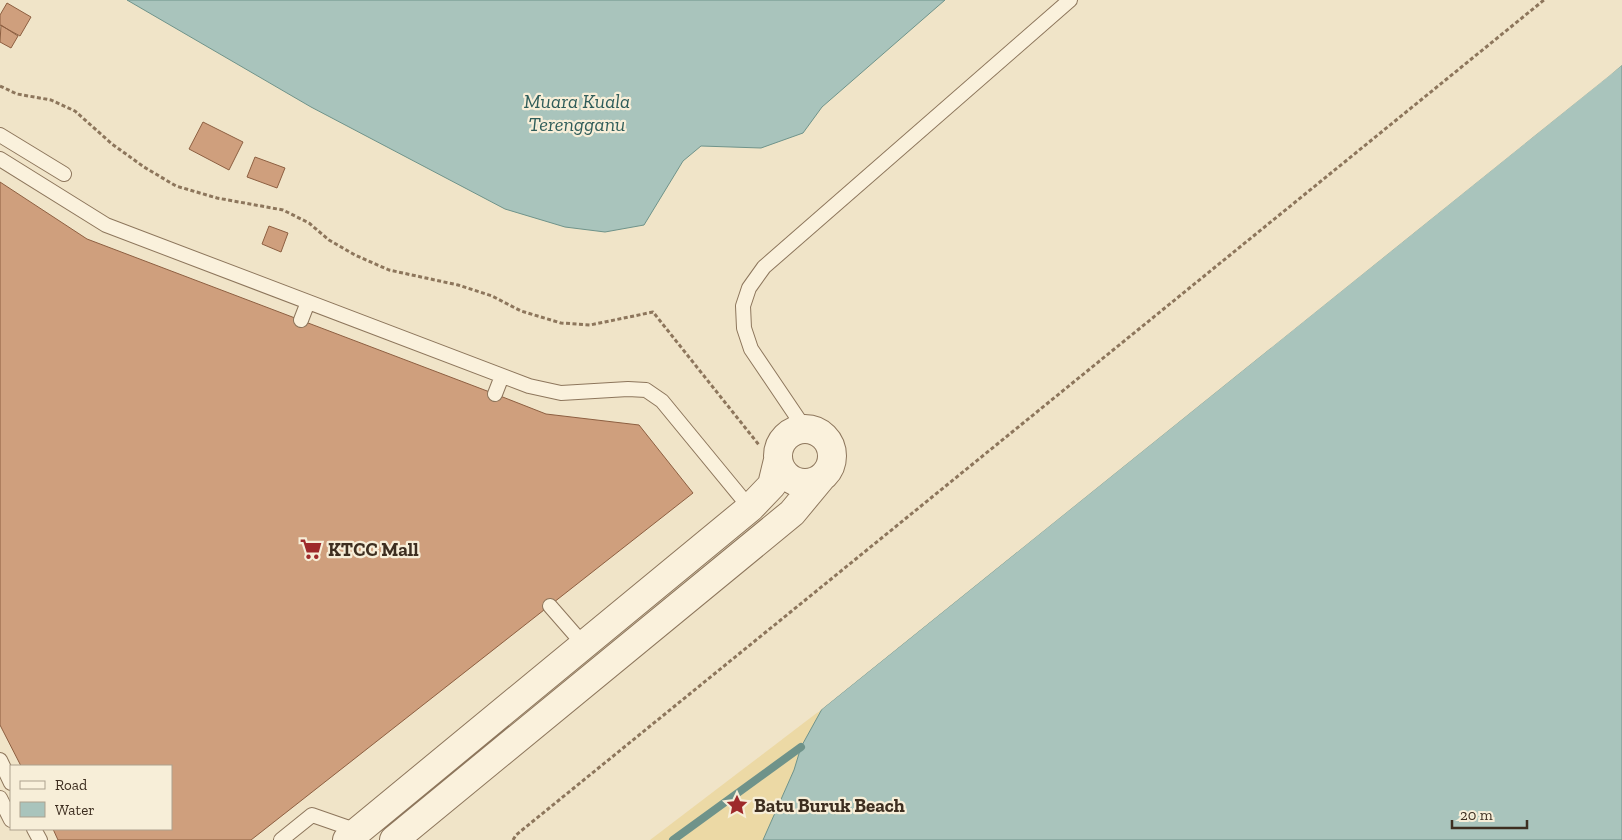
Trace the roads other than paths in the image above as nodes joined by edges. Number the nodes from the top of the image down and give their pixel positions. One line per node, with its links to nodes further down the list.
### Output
1 (1070, 0): 9 (lane)
2 (0, 136): 4 (lane)
3 (0, 159): 5 (lane)
4 (64, 174)
5 (308, 302): 6 (lane); 7 (lane)
6 (301, 320)
7 (502, 376): 8 (lane); 12 (lane)
8 (495, 394)
9 (802, 429): 10 (street); 11 (street)
10 (770, 454): 11 (street); 12 (street)
11 (821, 478): 21 (street)
12 (750, 508): 14 (street)
13 (550, 606): 14 (lane)
14 (584, 645): 19 (street)
15 (0, 760): 16 (lane)
16 (10, 781)
17 (0, 798): 18 (lane)
18 (10, 818)
19 (352, 835): 20 (lane)
20 (281, 840)
21 (394, 840)

